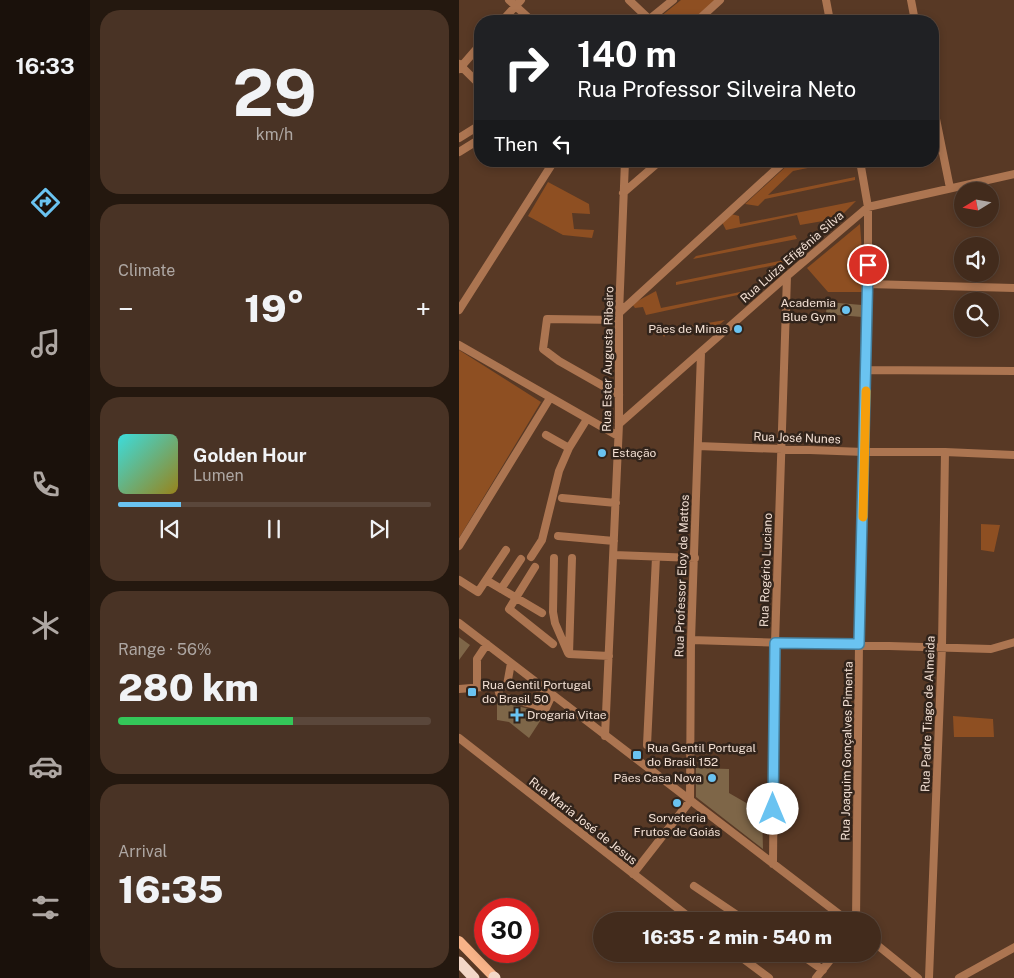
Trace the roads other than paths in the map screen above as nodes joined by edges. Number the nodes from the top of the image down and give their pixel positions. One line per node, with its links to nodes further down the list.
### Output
1 (629, 0): 9 (street)
2 (673, 0): 10 (street)
3 (719, 0): 11 (street)
4 (826, 0): 12 (street)
5 (911, 0): 13 (street)
6 (515, 2): 7 (street); 8 (street)
7 (506, 15)
8 (527, 15)
9 (643, 15)
10 (654, 15)
11 (703, 15)
12 (829, 15)
13 (914, 15)
14 (474, 52): 15 (street)
15 (460, 67): 16 (street)
16 (474, 80)
17 (474, 129): 19 (street)
18 (939, 134): 28 (street)
19 (459, 138)
20 (474, 143): 21 (street)
21 (459, 152)
22 (550, 167): 34 (street)
23 (625, 167): 29 (street, Rua Ester Augusta Ribeiro)
24 (653, 167): 29 (street)
25 (779, 167): 35 (street)
26 (861, 167): 30 (street, Rua Joaquim Gonçalves Pimenta)
27 (1014, 174): 28 (street, Rua Luiza Efigênia Silva)
28 (950, 188): 30 (street, Rua Luiza Efigênia Silva)
29 (623, 193): 35 (street, Rua Ester Augusta Ribeiro)
30 (868, 207): 31 (street, Rua Luiza Efigênia Silva); 32 (street, Rua Joaquim Gonçalves Pimenta)
31 (787, 276): 37 (street, Rua Luiza Efigênia Silva); 48 (street, Rua Rogério Luciano)
32 (868, 284): 33 (street); 38 (street, Rua Joaquim Gonçalves Pimenta)
33 (1014, 288)
34 (459, 310)
35 (619, 317): 40 (street, Rua Ester Augusta Ribeiro); 40 (street)
36 (459, 345): 41 (street)
37 (701, 353): 43 (street, Rua Luiza Efigênia Silva); 46 (street, Rua Professor Eloy de Mattos)
38 (867, 370): 39 (street); 49 (street, Rua Joaquim Gonçalves Pimenta)
39 (1014, 371)
40 (619, 395): 43 (street, Rua Ester Augusta Ribeiro)
41 (550, 398): 42 (street); 56 (street)
42 (587, 419): 45 (street); 47 (street)
43 (619, 424): 45 (street, Rua Ester Augusta Ribeiro)
44 (546, 434): 47 (street)
45 (618, 436): 53 (street, Rua Ester Augusta Ribeiro)
46 (698, 446): 48 (street, Rua José Nunes); 63 (street, Rua Professor Eloy de Mattos)
47 (569, 448): 60 (street)
48 (782, 449): 49 (street, Rua José Nunes); 74 (street, Rua Rogério Luciano)
49 (864, 452): 50 (street, Rua José Nunes); 77 (street, Rua Joaquim Gonçalves Pimenta)
50 (945, 452): 51 (street, Rua José Nunes); 78 (street, Rua Padre Tiago de Almeida)
51 (1014, 455)
52 (561, 498): 53 (street)
53 (616, 503): 55 (street, Rua Ester Augusta Ribeiro)
54 (558, 536): 55 (street)
55 (614, 541): 58 (street, Rua Ester Augusta Ribeiro)
56 (459, 546)
57 (505, 550): 67 (street)
58 (614, 556): 59 (street); 80 (street, Rua Ester Augusta Ribeiro)
59 (656, 557): 63 (street); 90 (street)
60 (531, 558)
61 (554, 558): 79 (street)
62 (571, 558): 79 (street)
63 (695, 558): 72 (street, Rua Professor Eloy de Mattos)
64 (521, 559): 68 (street)
65 (535, 567): 69 (street)
66 (459, 580): 67 (street)
67 (486, 580): 68 (street)
68 (501, 589): 69 (street)
69 (516, 597): 70 (street); 76 (street)
70 (542, 614)
71 (459, 623): 75 (street)
72 (691, 640): 74 (street); 91 (street, Rua Professor Eloy de Mattos)
73 (1014, 642): 78 (street)
74 (775, 643): 77 (street); 92 (street, Rua Rogério Luciano)
75 (487, 644): 81 (street); 84 (street)
76 (553, 644)
77 (859, 644): 78 (street); 98 (street, Rua Joaquim Gonçalves Pimenta)
78 (942, 646): 112 (street, Rua Padre Tiago de Almeida)
79 (569, 654): 80 (street)
80 (609, 656): 88 (street, Rua Ester Augusta Ribeiro)
81 (511, 662): 83 (street); 86 (street)
82 (497, 685): 83 (street); 84 (street); 87 (street)
83 (507, 685): 86 (street)
84 (477, 686): 85 (street)
85 (459, 688)
86 (542, 688): 87 (street)
87 (552, 695): 88 (street)
88 (605, 736): 91 (street)
89 (459, 738): 93 (street, Rua Maria José de Jesus)
90 (647, 745)
91 (690, 801): 92 (street); 93 (street)
92 (773, 864): 97 (street)
93 (633, 874): 95 (street, Rua Maria José de Jesus)
94 (694, 886): 96 (street)
95 (682, 912)
96 (733, 912)
97 (836, 912)
98 (856, 912)
99 (459, 940): 108 (main road)
100 (1014, 947): 113 (street)
101 (881, 948): 111 (street)
102 (459, 962): 107 (highway)
103 (748, 962): 109 (street)
104 (812, 962): 106 (street)
105 (829, 962): 106 (street)
106 (823, 970): 110 (street)
107 (474, 978)
108 (495, 978)
109 (769, 978)
110 (816, 978)
111 (919, 978)
112 (929, 978)
113 (959, 978)

